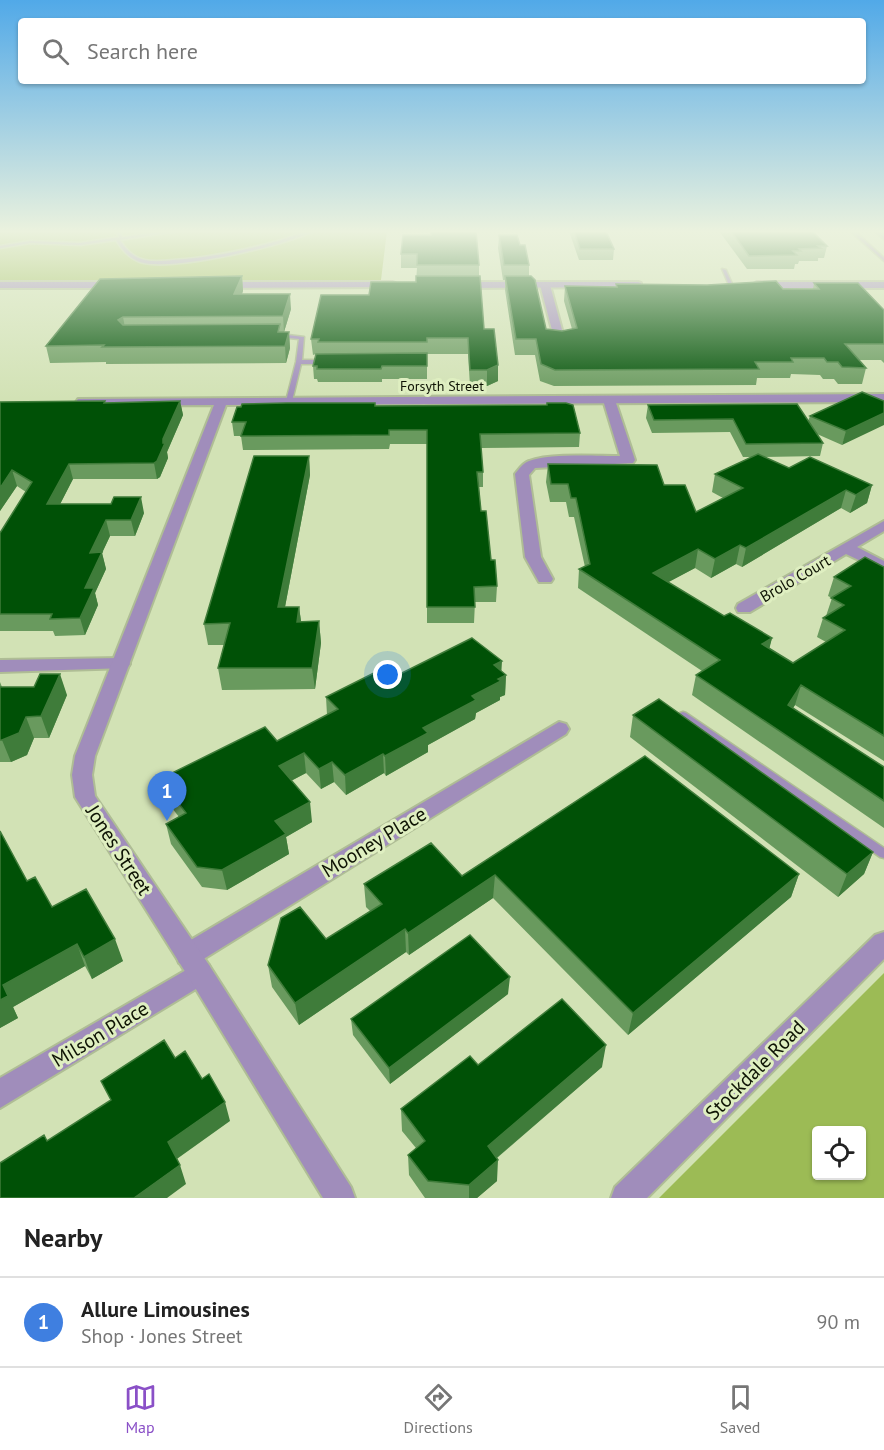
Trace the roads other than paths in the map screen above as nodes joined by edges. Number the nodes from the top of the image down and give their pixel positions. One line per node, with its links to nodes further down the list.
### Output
1 (546, 287): 3 (street)
2 (274, 336): 4 (lane)
3 (560, 341)
4 (299, 362): 5 (lane); 8 (lane)
5 (334, 362)
6 (884, 398): 7 (street, Forsyth Street)
7 (609, 400): 8 (street, Forsyth Street); 14 (street)
8 (289, 401): 10 (street, Forsyth Street)
9 (70, 402): 10 (street, Forsyth Street)
10 (221, 402): 16 (street, Jones Street)
11 (884, 525): 12 (street, Brolo Court)
12 (846, 548): 13 (street, Brolo Court); 15 (street, Brolo Court)
13 (884, 567)
14 (545, 579)
15 (744, 608)
16 (121, 664): 17 (street); 22 (street, Jones Street)
17 (0, 666)
18 (683, 715): 20 (lane)
19 (559, 729): 22 (street, Mooney Place)
20 (884, 854)
21 (884, 942): 25 (street, Stockdale Road)
22 (194, 964): 23 (street, Milson Place); 24 (street, Jones Street)
23 (0, 1094)
24 (340, 1198)
25 (626, 1198)

